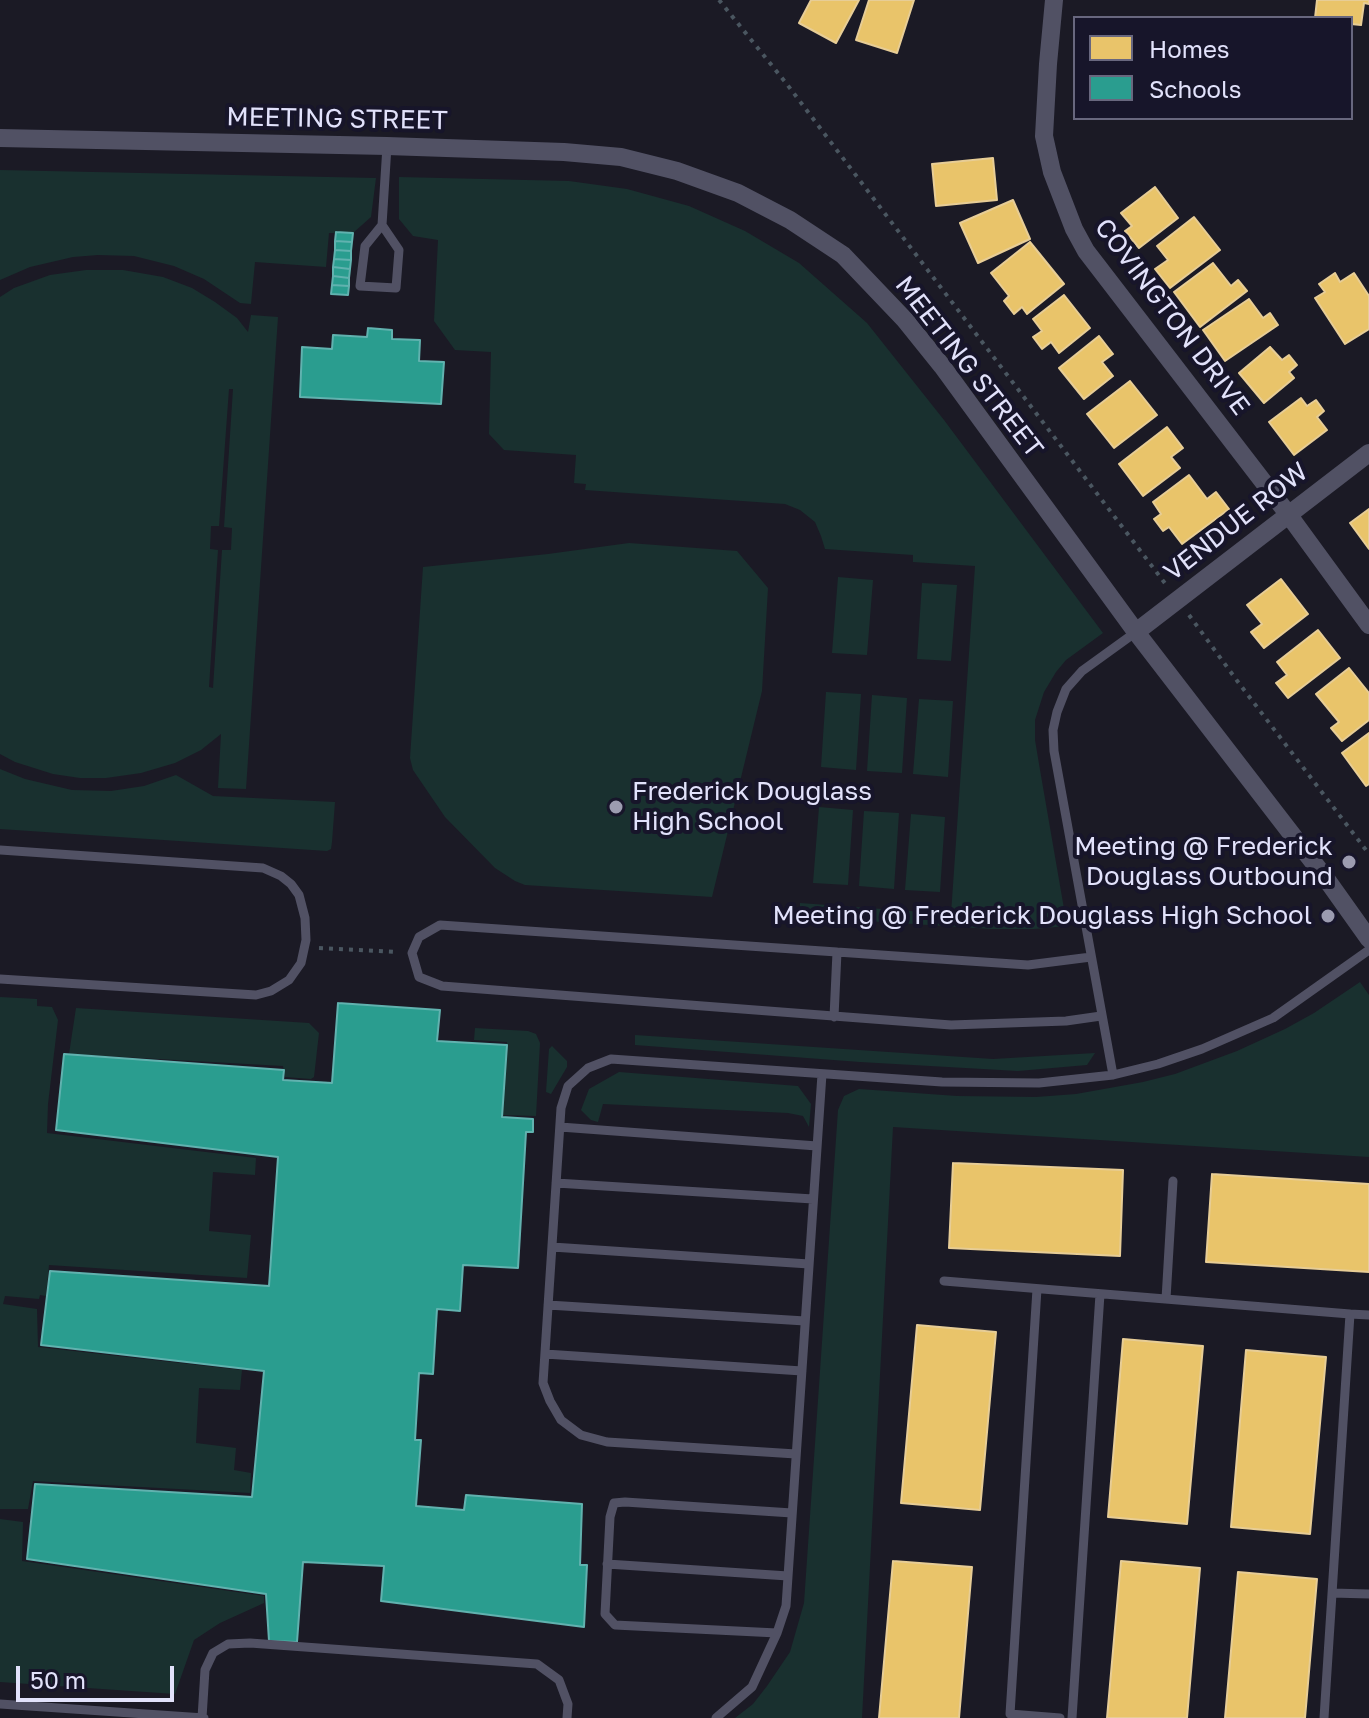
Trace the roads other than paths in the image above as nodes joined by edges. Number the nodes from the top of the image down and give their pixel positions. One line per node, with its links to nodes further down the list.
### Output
1 (1054, 0): 6 (street, COVINGTON DRIVE)
2 (0, 138): 3 (street, MEETING STREET)
3 (387, 146): 4 (lane); 8 (street, MEETING STREET)
4 (382, 225): 4 (lane)
5 (1369, 453): 6 (street, VENDUE ROW)
6 (1288, 514): 7 (street, COVINGTON DRIVE); 8 (street, VENDUE ROW)
7 (1369, 625)
8 (1136, 632): 10 (street, MEETING STREET); 13 (lane)
9 (0, 850): 14 (lane)
10 (1369, 939)
11 (1369, 950): 18 (lane)
12 (837, 952): 13 (lane); 16 (lane); 16 (lane)
13 (1091, 957): 15 (lane)
14 (0, 979)
15 (1101, 1016): 16 (lane); 18 (lane)
16 (834, 1017)
17 (822, 1074): 18 (lane); 19 (lane); 20 (lane)
18 (1113, 1075)
19 (560, 1127): 20 (lane); 22 (lane)
20 (817, 1146): 23 (lane)
21 (1173, 1181): 29 (lane)
22 (556, 1183): 23 (lane); 24 (lane)
23 (813, 1199): 25 (lane)
24 (552, 1247): 25 (lane); 30 (lane)
25 (809, 1264): 33 (lane)
26 (944, 1281): 27 (lane)
27 (1037, 1289): 28 (lane); 47 (lane)
28 (1100, 1294): 29 (lane); 48 (lane)
29 (1166, 1299): 31 (lane)
30 (548, 1305): 33 (lane); 34 (lane)
31 (1350, 1314): 32 (lane); 40 (lane)
32 (1369, 1315)
33 (805, 1321): 35 (lane)
34 (545, 1354): 35 (lane); 36 (lane)
35 (802, 1371): 36 (lane)
36 (796, 1454): 37 (lane)
37 (792, 1513): 38 (lane); 39 (lane)
38 (607, 1564): 39 (lane); 42 (lane)
39 (788, 1576): 42 (lane)
40 (1332, 1593): 41 (lane); 49 (lane)
41 (1369, 1594)
42 (777, 1633): 46 (lane)
43 (0, 1704): 44 (lane)
44 (204, 1718): 45 (lane)
45 (567, 1718)
46 (716, 1718)
47 (1060, 1718)
48 (1072, 1718)
49 (1324, 1718)

